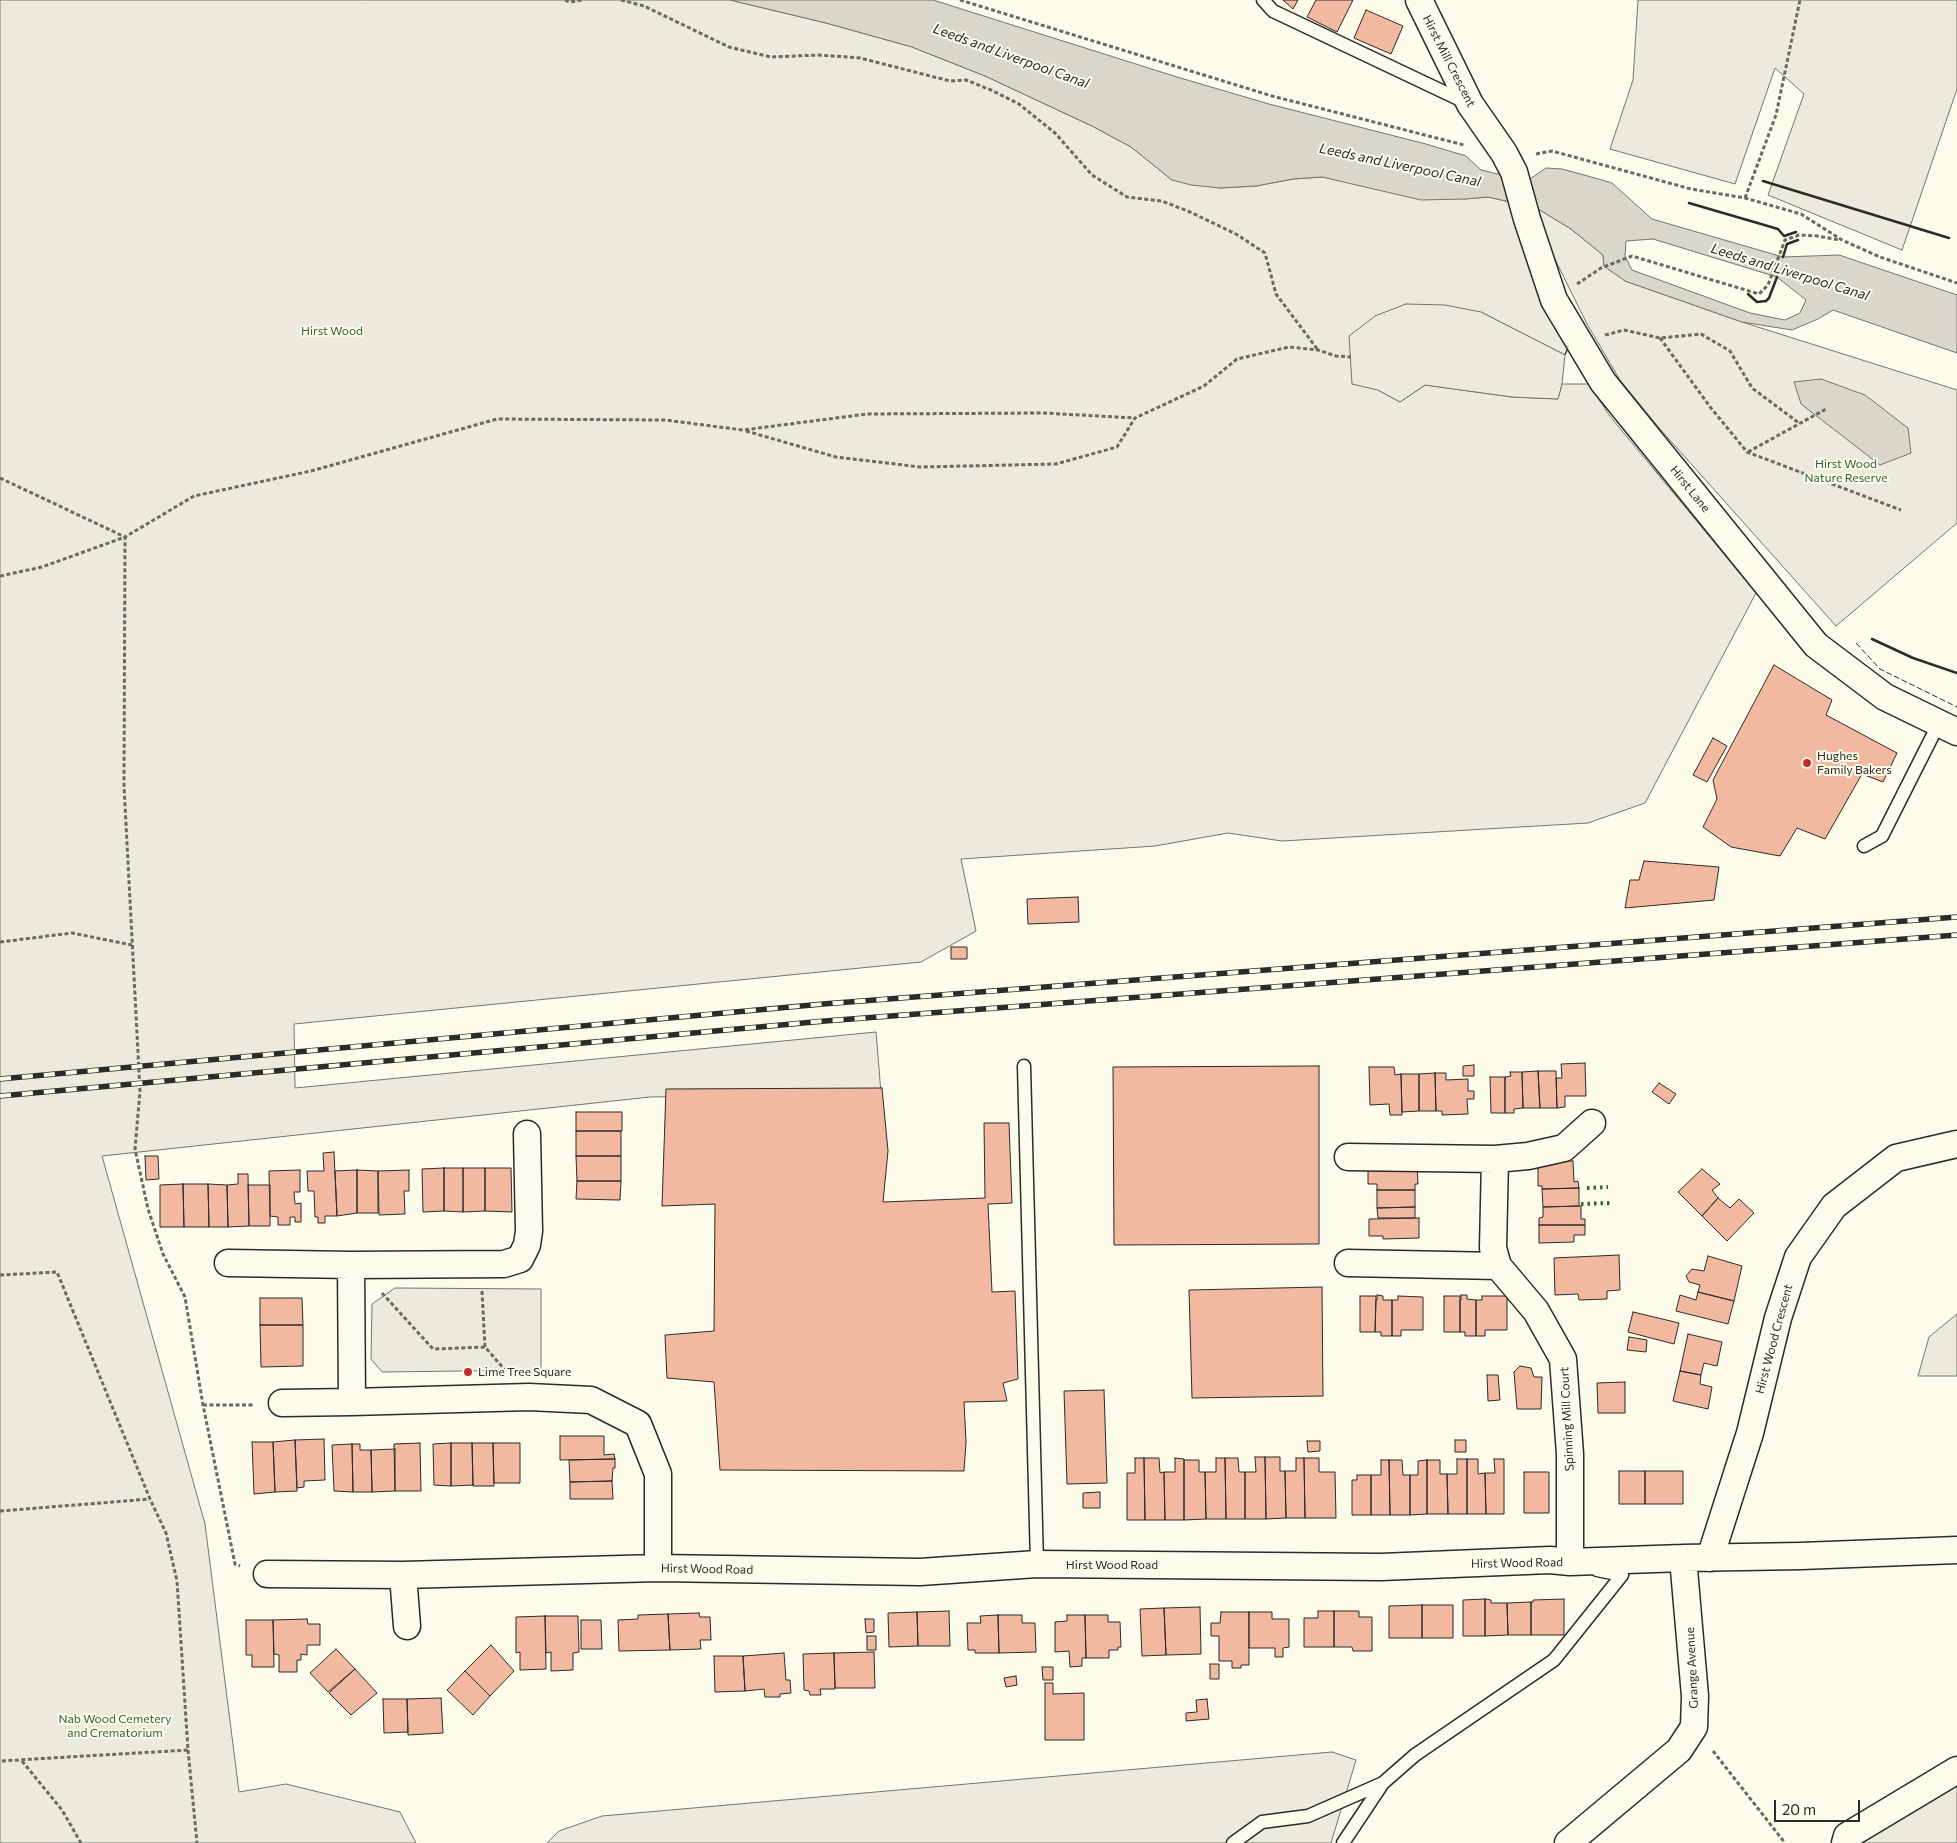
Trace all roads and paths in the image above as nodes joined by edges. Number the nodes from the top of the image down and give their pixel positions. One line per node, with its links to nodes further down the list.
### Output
1 (565, 0): 2 (path)
2 (582, 0)
3 (621, 0): 16 (path)
4 (960, 0): 9 (path)
5 (1263, 0): 8 (lane)
6 (1419, 0): 8 (street, Hirst Mill Crescent)
7 (1800, 0): 10 (path)
8 (1470, 104): 9 (street, Hirst Mill Crescent)
9 (1509, 163): 10 (path); 27 (street, Hirst Lane)
10 (1745, 198): 11 (path)
11 (1842, 240): 12 (path); 13 (path)
12 (1601, 268)
13 (1957, 283)
14 (1602, 336): 15 (path)
15 (1660, 338): 20 (path); 22 (path)
16 (1318, 350): 17 (path); 19 (path)
17 (1352, 357)
18 (1826, 409): 20 (path)
19 (1135, 418): 21 (path); 21 (path)
20 (1799, 424): 22 (path)
21 (743, 430): 25 (path)
22 (1747, 452): 24 (path)
23 (0, 478): 25 (path)
24 (1901, 510)
25 (125, 537): 26 (path); 30 (path)
26 (0, 576)
27 (1948, 728): 28 (lane)
28 (1864, 846)
29 (0, 942): 30 (path)
30 (132, 945): 47 (path)
31 (1024, 1066): 55 (lane)
32 (1592, 1123): 36 (street)
33 (527, 1134): 38 (street)
34 (1957, 1144): 53 (street, Hirst Wood Crescent)
35 (1348, 1157): 36 (street)
36 (1495, 1159): 41 (street, Spinning Mill Court)
37 (228, 1263): 40 (street)
38 (480, 1263): 40 (street); 43 (path)
39 (1348, 1263): 41 (street)
40 (354, 1265): 43 (path); 45 (street)
41 (1498, 1266): 54 (street, Spinning Mill Court)
42 (0, 1275): 49 (path)
43 (485, 1347): 44 (path)
44 (530, 1397): 45 (street); 56 (street)
45 (352, 1402): 46 (street)
46 (282, 1403)
47 (203, 1405): 48 (path); 57 (path)
48 (237, 1406)
49 (150, 1499): 50 (path); 61 (path)
50 (0, 1511)
51 (1957, 1550): 53 (street, Hirst Wood Road)
52 (1683, 1558): 53 (street, Hirst Wood Road); 54 (street, Hirst Wood Road); 60 (street, Grange Avenue)
53 (1710, 1558)
54 (1560, 1561): 55 (street, Hirst Wood Road); 65 (lane)
55 (1037, 1564): 56 (street, Hirst Wood Road)
56 (658, 1568): 58 (street, Hirst Wood Road)
57 (267, 1574): 58 (street, Hirst Wood Road)
58 (403, 1575): 59 (street)
59 (407, 1626)
60 (1694, 1727): 71 (street, Grange Avenue); 72 (path)
61 (188, 1750): 62 (path); 68 (path)
62 (22, 1760): 63 (path); 67 (path)
63 (0, 1761)
64 (1957, 1770): 66 (street)
65 (1383, 1783): 69 (lane); 70 (lane)
66 (1846, 1839)
67 (80, 1843)
68 (197, 1843)
69 (1233, 1843)
70 (1343, 1843)
71 (1568, 1843)
72 (1785, 1843)

